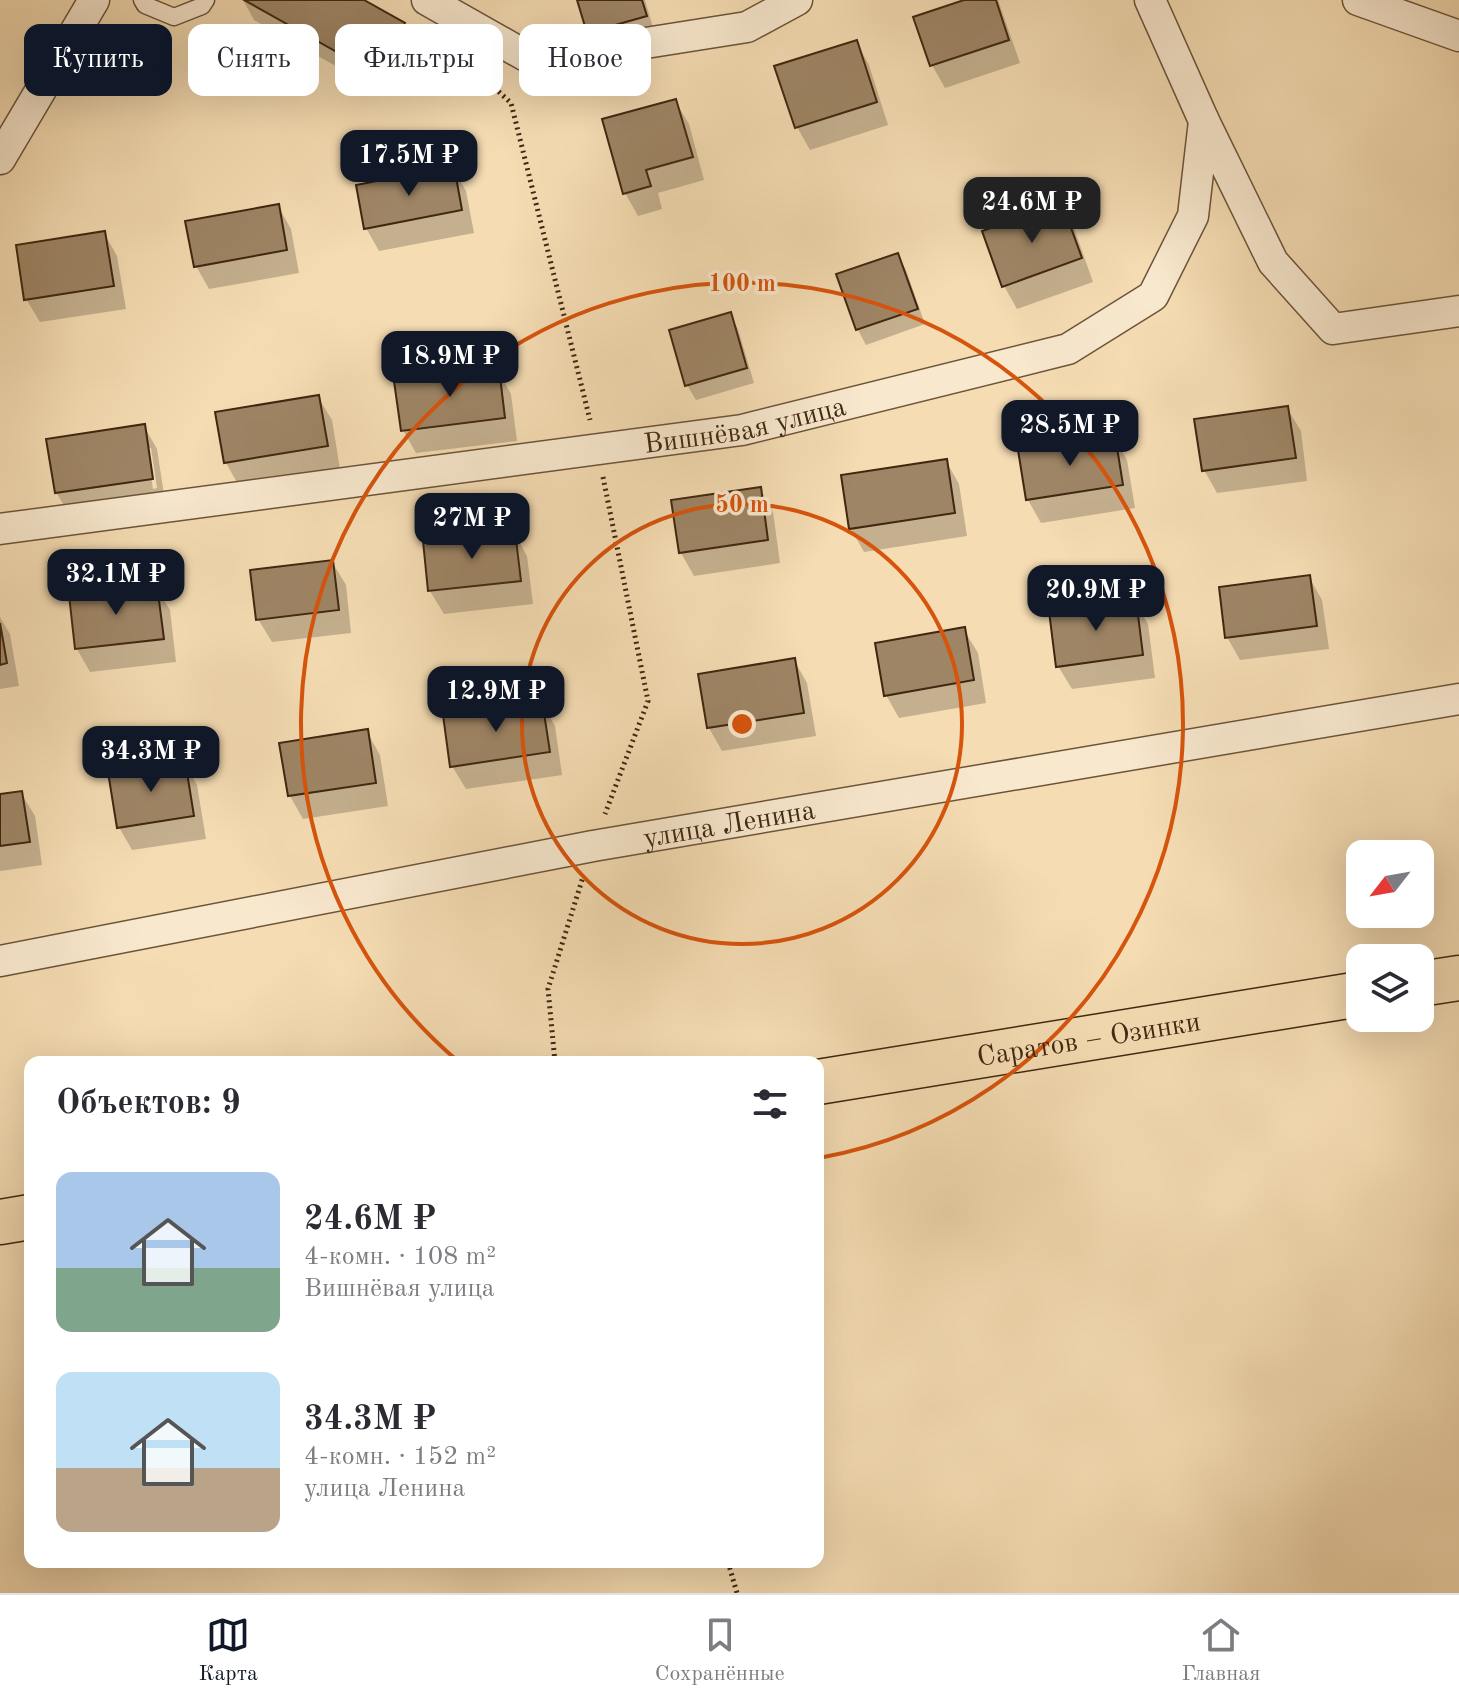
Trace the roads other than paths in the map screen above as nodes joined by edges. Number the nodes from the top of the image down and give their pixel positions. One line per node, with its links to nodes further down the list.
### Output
1 (94, 0): 10 (street)
2 (142, 0): 3 (lane)
3 (206, 0)
4 (427, 0): 5 (street)
5 (797, 0)
6 (1150, 0): 9 (street)
7 (1358, 0): 8 (street)
8 (1459, 36)
9 (1204, 121): 11 (street); 12 (street, Вишнёвая улица)
10 (0, 159)
11 (1459, 311)
12 (0, 529)
13 (1459, 699): 14 (street, улица Ленина)
14 (0, 961)
15 (1459, 978): 16 (highway)
16 (1434, 982)
17 (1346, 996): 18 (highway, Саратов – Озинки)
18 (824, 1081)
19 (24, 1218): 20 (highway)
20 (0, 1222)

